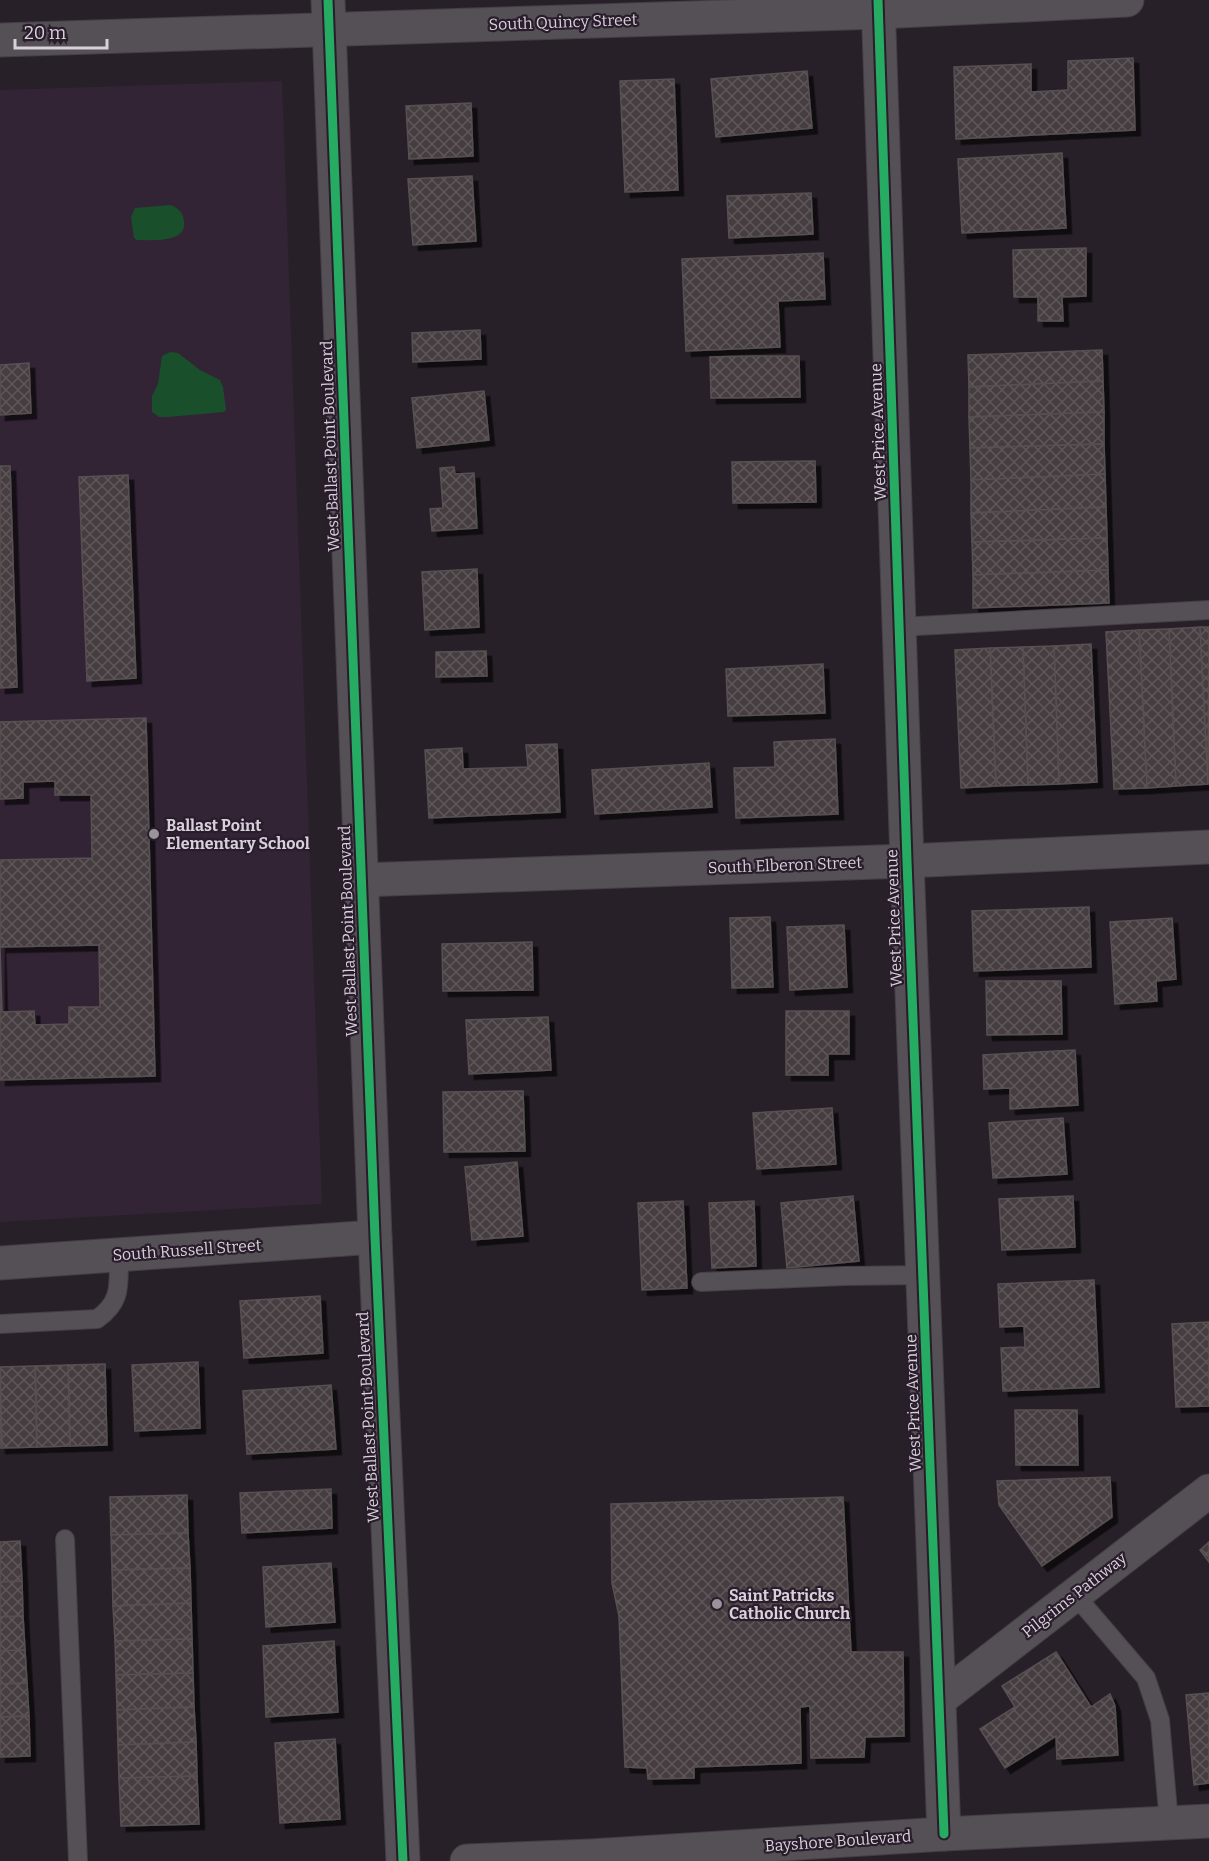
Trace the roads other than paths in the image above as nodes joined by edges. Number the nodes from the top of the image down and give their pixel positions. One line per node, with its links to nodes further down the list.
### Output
1 (1127, 0): 2 (street, South Quincy Street)
2 (878, 6): 3 (street, South Quincy Street); 6 (street, West Price Avenue)
3 (329, 14): 4 (street, South Quincy Street); 9 (street, West Ballast Point Boulevard)
4 (0, 40)
5 (1209, 610): 6 (lane)
6 (899, 627): 8 (street, West Price Avenue)
7 (1209, 847): 8 (street, South Elberon Street)
8 (907, 861): 9 (street, South Elberon Street); 13 (street, West Price Avenue)
9 (361, 880): 10 (street, West Ballast Point Boulevard)
10 (375, 1237): 11 (street, South Russell Street); 24 (street, West Ballast Point Boulevard)
11 (119, 1255): 12 (street, South Russell Street); 15 (lane)
12 (0, 1263)
13 (923, 1275): 14 (lane); 19 (street, West Price Avenue)
14 (701, 1282)
15 (0, 1324)
16 (1209, 1491): 18 (street, Pilgrims Pathway)
17 (65, 1539): 23 (lane)
18 (1075, 1595): 19 (street, Pilgrims Pathway); 20 (lane)
19 (940, 1699): 22 (street, West Price Avenue)
20 (1168, 1815): 21 (street, Bayshore Boulevard); 22 (street, Bayshore Boulevard)
21 (1209, 1821)
22 (944, 1834): 25 (street, Bayshore Boulevard)
23 (78, 1861)
24 (403, 1861)
25 (467, 1861)

